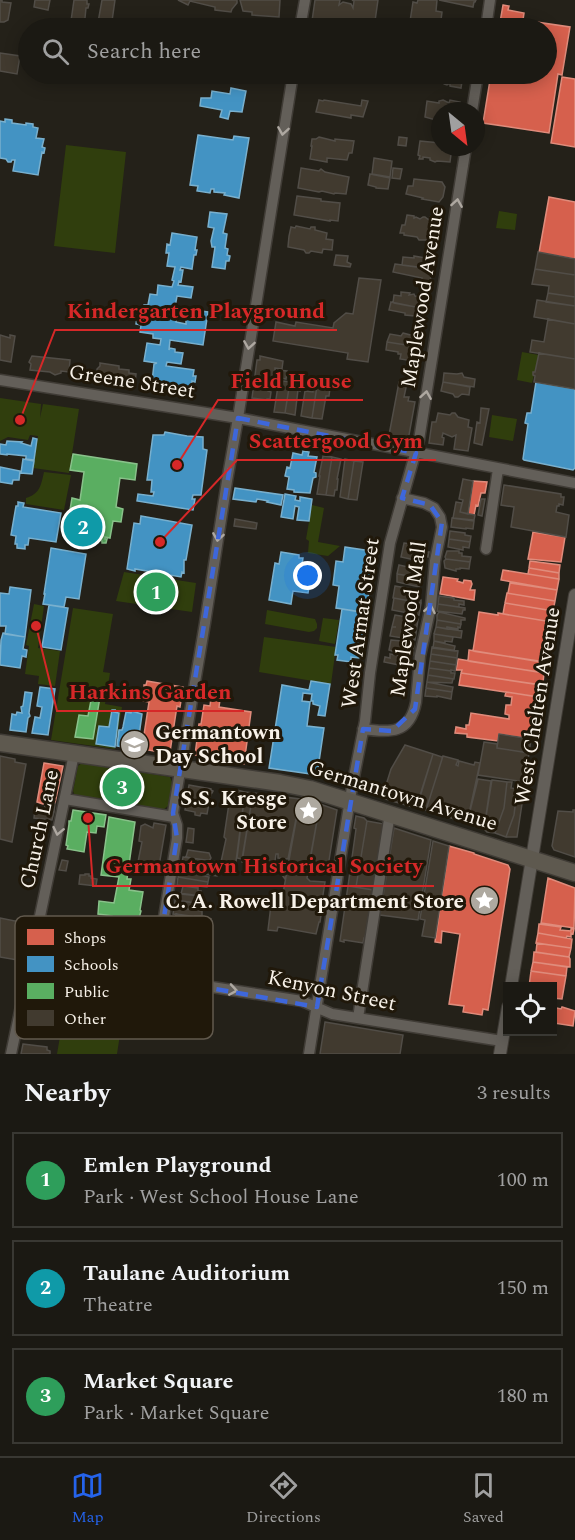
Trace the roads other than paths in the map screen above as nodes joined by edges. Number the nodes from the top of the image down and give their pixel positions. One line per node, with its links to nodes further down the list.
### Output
1 (304, 0): 3 (street)
2 (490, 0): 4 (street)
3 (301, 18)
4 (487, 18)
5 (291, 84): 10 (street, one-way to 10)
6 (476, 84): 7 (street)
7 (473, 102)
8 (465, 156): 11 (street, Maplewood Avenue, one-way to 8)
9 (0, 380): 10 (street, Greene Street)
10 (238, 418): 11 (street, Greene Street); 20 (street, one-way to 20)
11 (416, 453): 12 (street, Greene Street); 14 (street, West Armat Street)
12 (498, 469): 13 (street, Greene Street); 15 (street)
13 (575, 483)
14 (402, 498): 17 (street, West Armat Street); 17 (street, Maplewood Mall, one-way to 14)
15 (486, 549)
16 (575, 595): 25 (street, West Chelten Avenue)
17 (363, 729): 22 (street, West Armat Street)
18 (0, 743): 19 (main road, Germantown Avenue)
19 (74, 754): 20 (main road, Germantown Avenue); 21 (street, Church Lane)
20 (181, 769): 22 (main road, Germantown Avenue); 24 (street)
21 (65, 799): 24 (street); 27 (street, Church Lane, one-way to 27)
22 (350, 800): 23 (main road, Germantown Avenue); 31 (street, West Armat Street)
23 (390, 813): 25 (main road, Germantown Avenue); 32 (street)
24 (174, 817): 28 (street, Kenyon Street, one-way to 28)
25 (532, 859): 26 (main road, Germantown Avenue); 29 (street, West Chelten Avenue)
26 (575, 873)
27 (40, 916)
28 (164, 916)
29 (512, 982)
30 (213, 987): 31 (street, Kenyon Street, one-way to 31)
31 (317, 1007): 32 (street, Kenyon Street); 37 (street, West Armat Street)
32 (358, 1018): 35 (street, Kenyon Street)
33 (503, 1034): 35 (street)
34 (15, 1035): 36 (street, Church Lane, one-way to 36)
35 (502, 1041): 38 (street)
36 (11, 1054)
37 (309, 1054)
38 (500, 1054)

